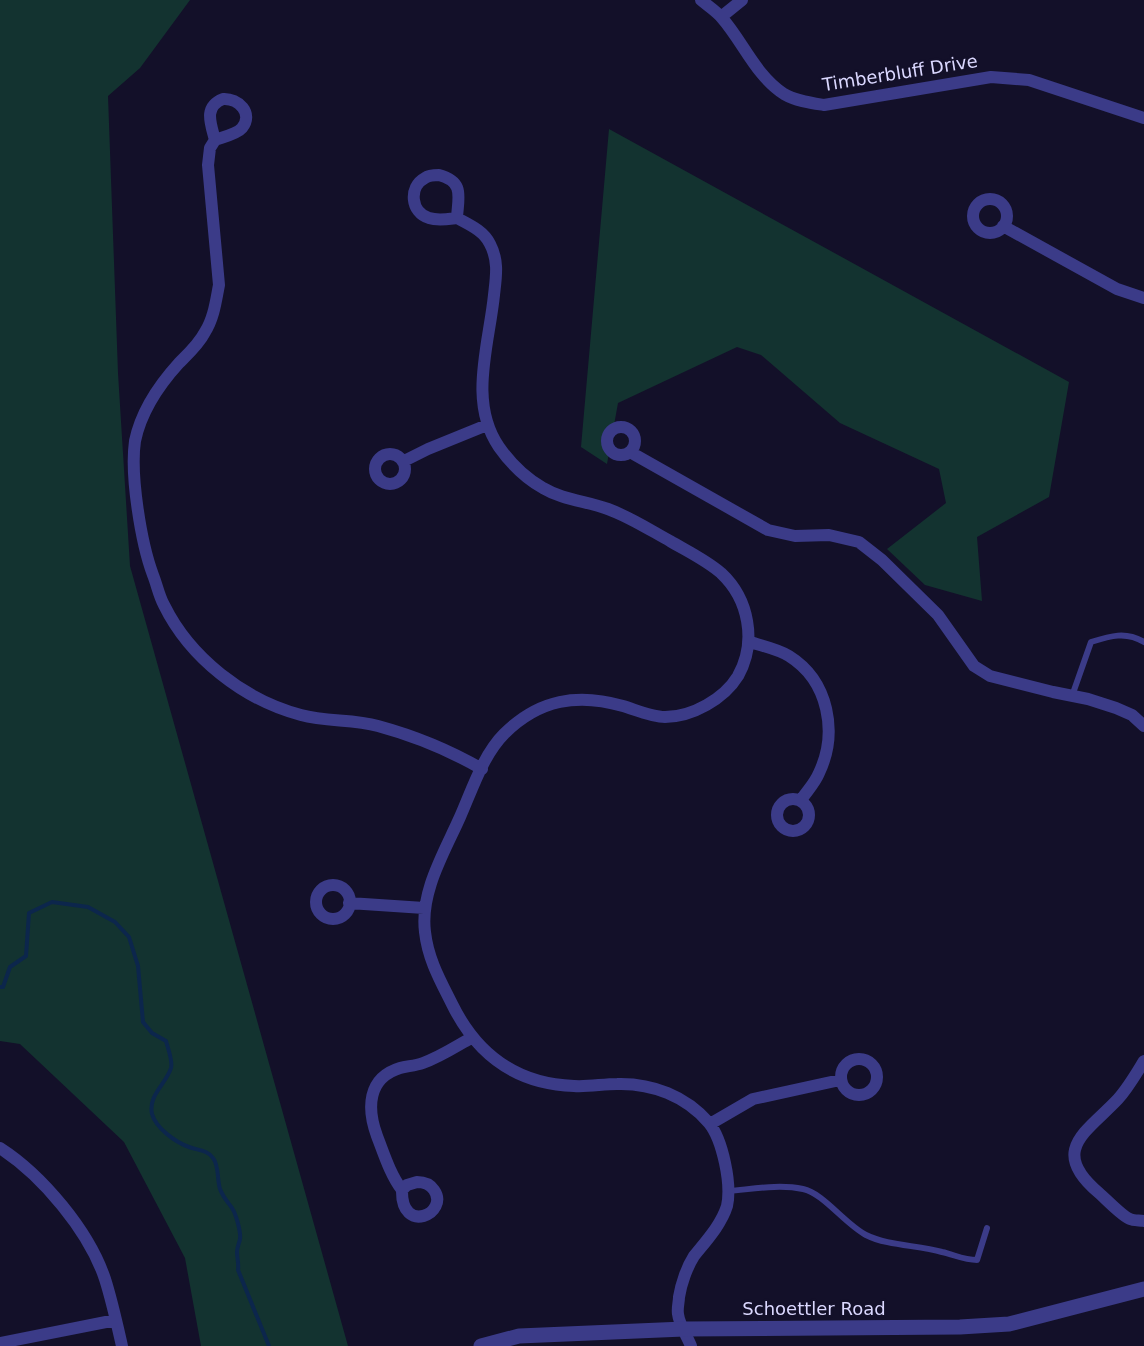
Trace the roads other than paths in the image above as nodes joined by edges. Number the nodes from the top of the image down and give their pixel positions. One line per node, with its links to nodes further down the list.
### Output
1 (701, 0): 3 (street, Timberbluff Drive)
2 (742, 0): 3 (street)
3 (721, 17): 4 (street, Timberbluff Drive)
4 (1144, 118)
5 (215, 140): 16 (street)
6 (458, 218): 9 (street)
7 (1003, 226): 8 (street)
8 (1144, 298)
9 (487, 425): 11 (street); 12 (street)
10 (630, 452): 14 (street)
11 (404, 461)
12 (750, 642): 16 (street); 17 (street)
13 (1144, 642): 14 (lane)
14 (1072, 696): 15 (street)
15 (1144, 726)
16 (482, 769): 19 (street)
17 (801, 800)
18 (349, 903): 19 (street)
19 (424, 908): 20 (street)
20 (471, 1038): 23 (street); 25 (street)
21 (1144, 1061): 27 (street)
22 (840, 1080): 23 (street)
23 (710, 1124): 26 (street)
24 (0, 1148): 30 (street)
25 (402, 1190)
26 (729, 1191): 28 (lane); 31 (street)
27 (1144, 1221)
28 (987, 1228)
29 (1144, 1289): 31 (street, Schoettler Road)
30 (117, 1320): 32 (street); 33 (street)
31 (684, 1329): 34 (street, Schoettler Road); 35 (street)
32 (0, 1343)
33 (122, 1346)
34 (481, 1346)
35 (691, 1346)

